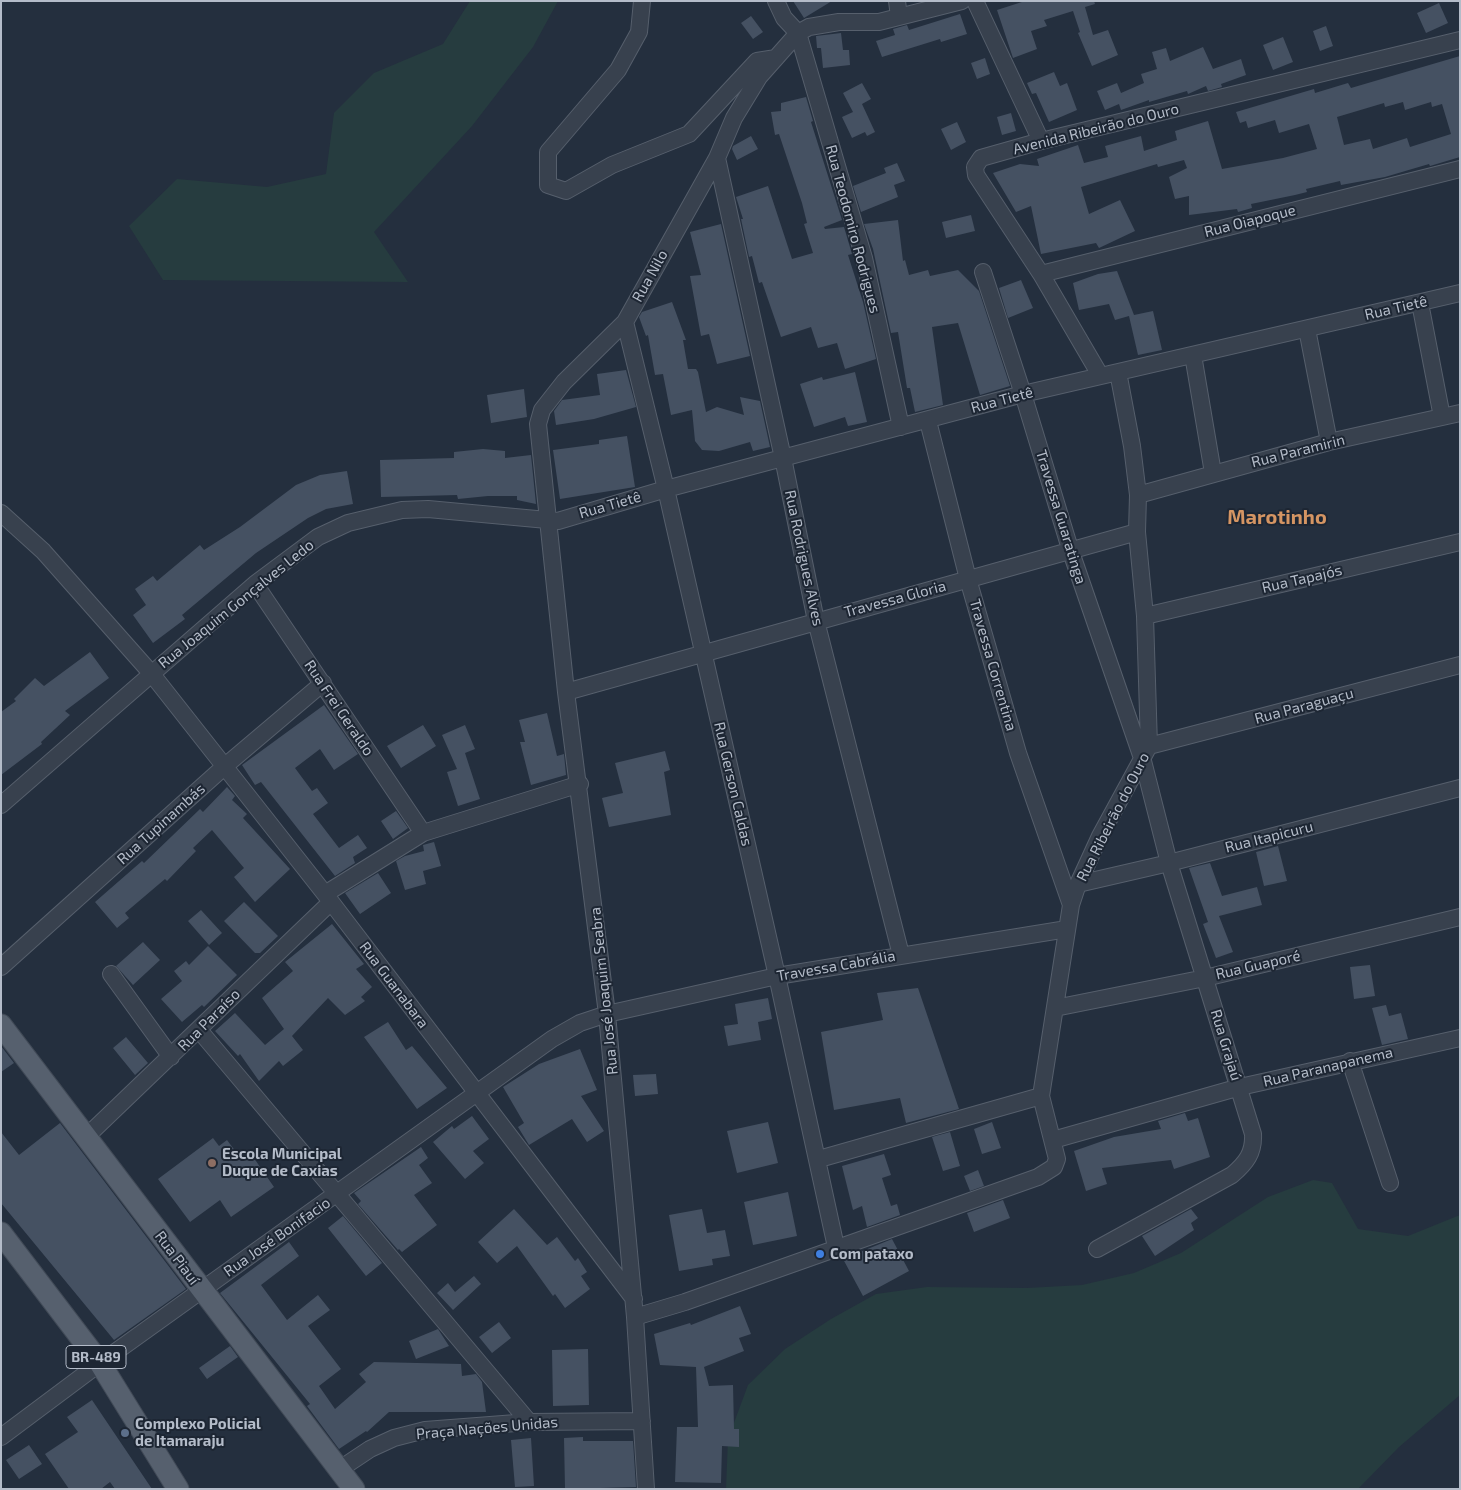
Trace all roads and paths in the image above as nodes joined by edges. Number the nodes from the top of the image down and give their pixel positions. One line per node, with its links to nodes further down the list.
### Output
1 (642, 1): 8 (street)
2 (776, 1): 6 (street)
3 (962, 1): 5 (street)
4 (975, 1): 9 (street)
5 (898, 9): 6 (street)
6 (798, 33): 8 (street, Rua Nilo); 25 (street, Rua Teodomiro Rodrigues)
7 (1460, 40): 9 (street, Avenida Ribeirão do Ouro)
8 (776, 58): 10 (street, Rua Nilo)
9 (1041, 141): 13 (street, Avenida Ribeirão do Ouro)
10 (717, 158): 16 (street, Rua Nilo); 27 (street, Rua Rodrigues Alves)
11 (1460, 169): 13 (street, Rua Oiapoque)
12 (983, 272): 21 (street, Travessa Guaratinga)
13 (1041, 274): 20 (street, Avenida Ribeirão do Ouro)
14 (1460, 293): 15 (street, Rua Tietê)
15 (1420, 303): 17 (street, Rua Tietê); 23 (street)
16 (625, 322): 29 (street, Rua Gerson Caldas); 32 (street, Rua Nilo)
17 (1307, 328): 18 (street, Rua Tietê); 26 (street)
18 (1193, 355): 19 (street, Rua Tietê); 28 (street)
19 (1118, 372): 20 (street, Rua Tietê); 30 (street)
20 (1100, 376): 21 (street, Rua Tietê)
21 (1024, 394): 24 (street, Rua Tietê); 35 (street, Travessa Guaratinga)
22 (1460, 412): 23 (street, Rua Paramirin)
23 (1442, 417): 26 (street, Rua Paramirin)
24 (928, 421): 25 (street, Rua Tietê); 37 (street, Travessa Correntina)
25 (901, 427): 27 (street, Rua Tietê)
26 (1329, 442): 28 (street, Rua Paramirin)
27 (783, 458): 29 (street, Rua Tietê); 40 (street, Rua Rodrigues Alves)
28 (1214, 473): 30 (street, Rua Paramirin)
29 (666, 489): 32 (street, Rua Tietê); 41 (street, Rua Gerson Caldas)
30 (1138, 495): 33 (street)
31 (1, 513): 43 (street, Rua Guanabara)
32 (547, 521): 36 (street, Rua Nilo); 38 (street, Rua Joaquim Gonçalves Ledo)
33 (1137, 532): 35 (street, Travessa Gloria); 39 (street, Rua Ribeirão do Ouro)
34 (1460, 542): 39 (street, Rua Tapajós)
35 (1071, 552): 37 (street, Travessa Gloria); 46 (street, Travessa Guaratinga)
36 (551, 563): 45 (street, Rua José Joaquim Seabra)
37 (968, 579): 40 (street, Travessa Gloria); 55 (street, Travessa Correntina)
38 (255, 584): 43 (street, Rua Joaquim Gonçalves Ledo); 44 (street, Rua Frei Geraldo)
39 (1145, 616): 46 (street, Rua Ribeirão do Ouro)
40 (816, 621): 41 (street, Travessa Gloria); 58 (street, Rua Rodrigues Alves)
41 (703, 653): 45 (street, Travessa Gloria); 61 (street, Rua Gerson Caldas)
42 (1460, 665): 46 (street, Rua Paraguaçu)
43 (151, 673): 47 (street, Rua Guanabara); 50 (street, Rua Joaquim Gonçalves Ledo)
44 (323, 683): 47 (street, Rua Tupinambás); 51 (street, Rua Frei Geraldo)
45 (566, 692): 48 (street, Rua José Joaquim Seabra)
46 (1146, 754): 52 (street, Rua Grajaú); 53 (street, Rua Ribeirão do Ouro)
47 (225, 766): 54 (street, Rua Guanabara); 59 (street, Rua Tupinambás)
48 (580, 784): 51 (street, Rua Paraíso); 64 (street, Rua José Joaquim Seabra)
49 (1460, 788): 52 (street, Rua Itapicuru)
50 (1, 806)
51 (423, 833): 54 (street, Rua Paraíso)
52 (1169, 863): 53 (street, Rua Itapicuru); 62 (street, Rua Grajaú)
53 (1078, 884): 55 (street, Rua Ribeirão do Ouro)
54 (328, 898): 66 (street, Rua Paraíso); 71 (street, Rua Guanabara)
55 (1071, 905): 57 (street, Rua Ribeirão do Ouro)
56 (1460, 917): 62 (street, Rua Guaporé)
57 (1067, 929): 58 (street, Travessa Cabrália); 63 (street, Rua Ribeirão do Ouro)
58 (902, 955): 61 (street, Travessa Cabrália)
59 (1, 967)
60 (111, 974): 68 (street)
61 (777, 976): 64 (street, Travessa Cabrália); 75 (street, Rua Gerson Caldas)
62 (1205, 978): 63 (street, Rua Guaporé); 70 (street, Rua Grajaú)
63 (1055, 1008): 72 (street, Rua Ribeirão do Ouro)
64 (607, 1014): 71 (street, Rua José Bonifacio); 82 (street, Rua José Joaquim Seabra)
65 (1, 1025): 73 (main road, Rua Piauí)
66 (198, 1030): 68 (street, Rua Paraíso); 77 (street)
67 (1460, 1038): 69 (street, Rua Paranapanema)
68 (172, 1057): 73 (street, Rua Paraíso)
69 (1350, 1061): 70 (street, Rua Paranapanema); 76 (street)
70 (1240, 1087): 74 (street, Rua Paranapanema); 80 (street, Rua Grajaú)
71 (477, 1093): 77 (street, Rua José Bonifacio); 82 (street, Rua Guanabara)
72 (1041, 1096): 74 (street, Rua Ribeirão do Ouro); 75 (street)
73 (86, 1137): 81 (main road, Rua Piauí)
74 (1054, 1140): 79 (street, Rua Ribeirão do Ouro)
75 (819, 1159): 79 (street, Rua Gerson Caldas)
76 (1390, 1183)
77 (337, 1194): 81 (street, Rua José Bonifacio); 86 (street)
78 (1, 1233): 84 (main road, BR-489)
79 (836, 1247): 83 (street, Rua Ribeirão do Ouro)
80 (1097, 1250)
81 (202, 1290): 84 (street, Rua José Bonifacio); 88 (main road, Rua Piauí)
82 (634, 1300): 83 (street, Rua José Joaquim Seabra)
83 (635, 1317): 85 (street, Rua José Joaquim Seabra)
84 (100, 1363): 87 (street, Rua José Bonifacio); 89 (main road, BR-489)
85 (642, 1421): 86 (street, Praça Nações Unidas); 91 (street, Rua José Joaquim Seabra)
86 (529, 1422): 88 (street, Praça Nações Unidas)
87 (1, 1438)
88 (340, 1469): 90 (main road, Rua Piauí)
89 (178, 1489)
90 (354, 1489)
91 (646, 1489)

